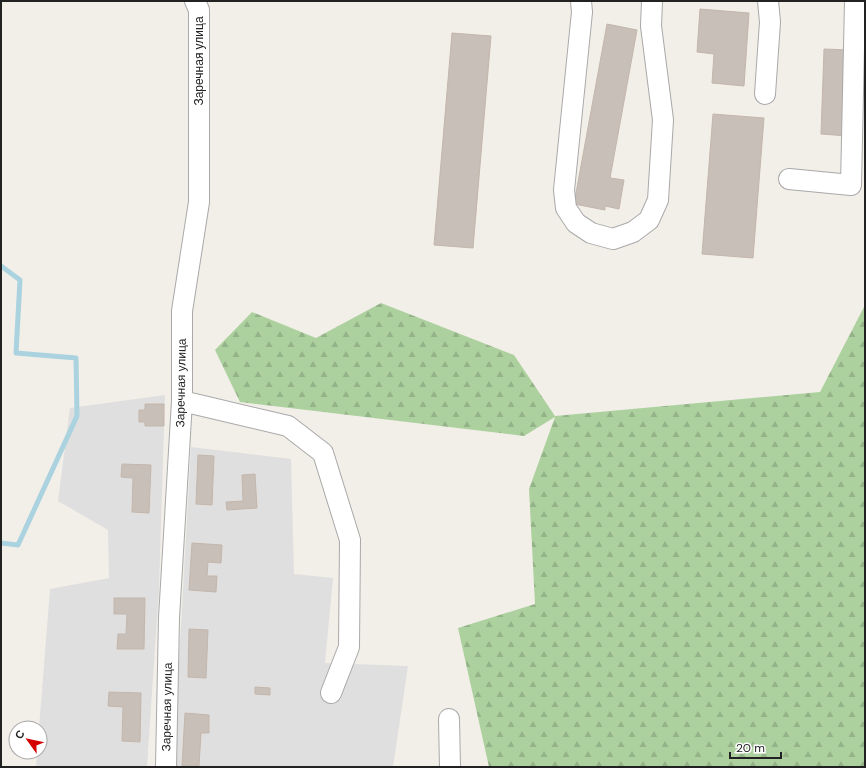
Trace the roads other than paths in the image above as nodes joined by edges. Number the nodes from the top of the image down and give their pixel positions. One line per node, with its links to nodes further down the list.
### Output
1 (195, 1): 8 (street, Заречная улица)
2 (581, 1): 3 (street)
3 (652, 1)
4 (768, 1): 6 (street)
5 (855, 1): 7 (street)
6 (765, 94)
7 (789, 179)
8 (182, 401): 9 (street); 11 (street, Заречная улица)
9 (331, 693)
10 (449, 719): 12 (street)
11 (166, 767)
12 (450, 767)

